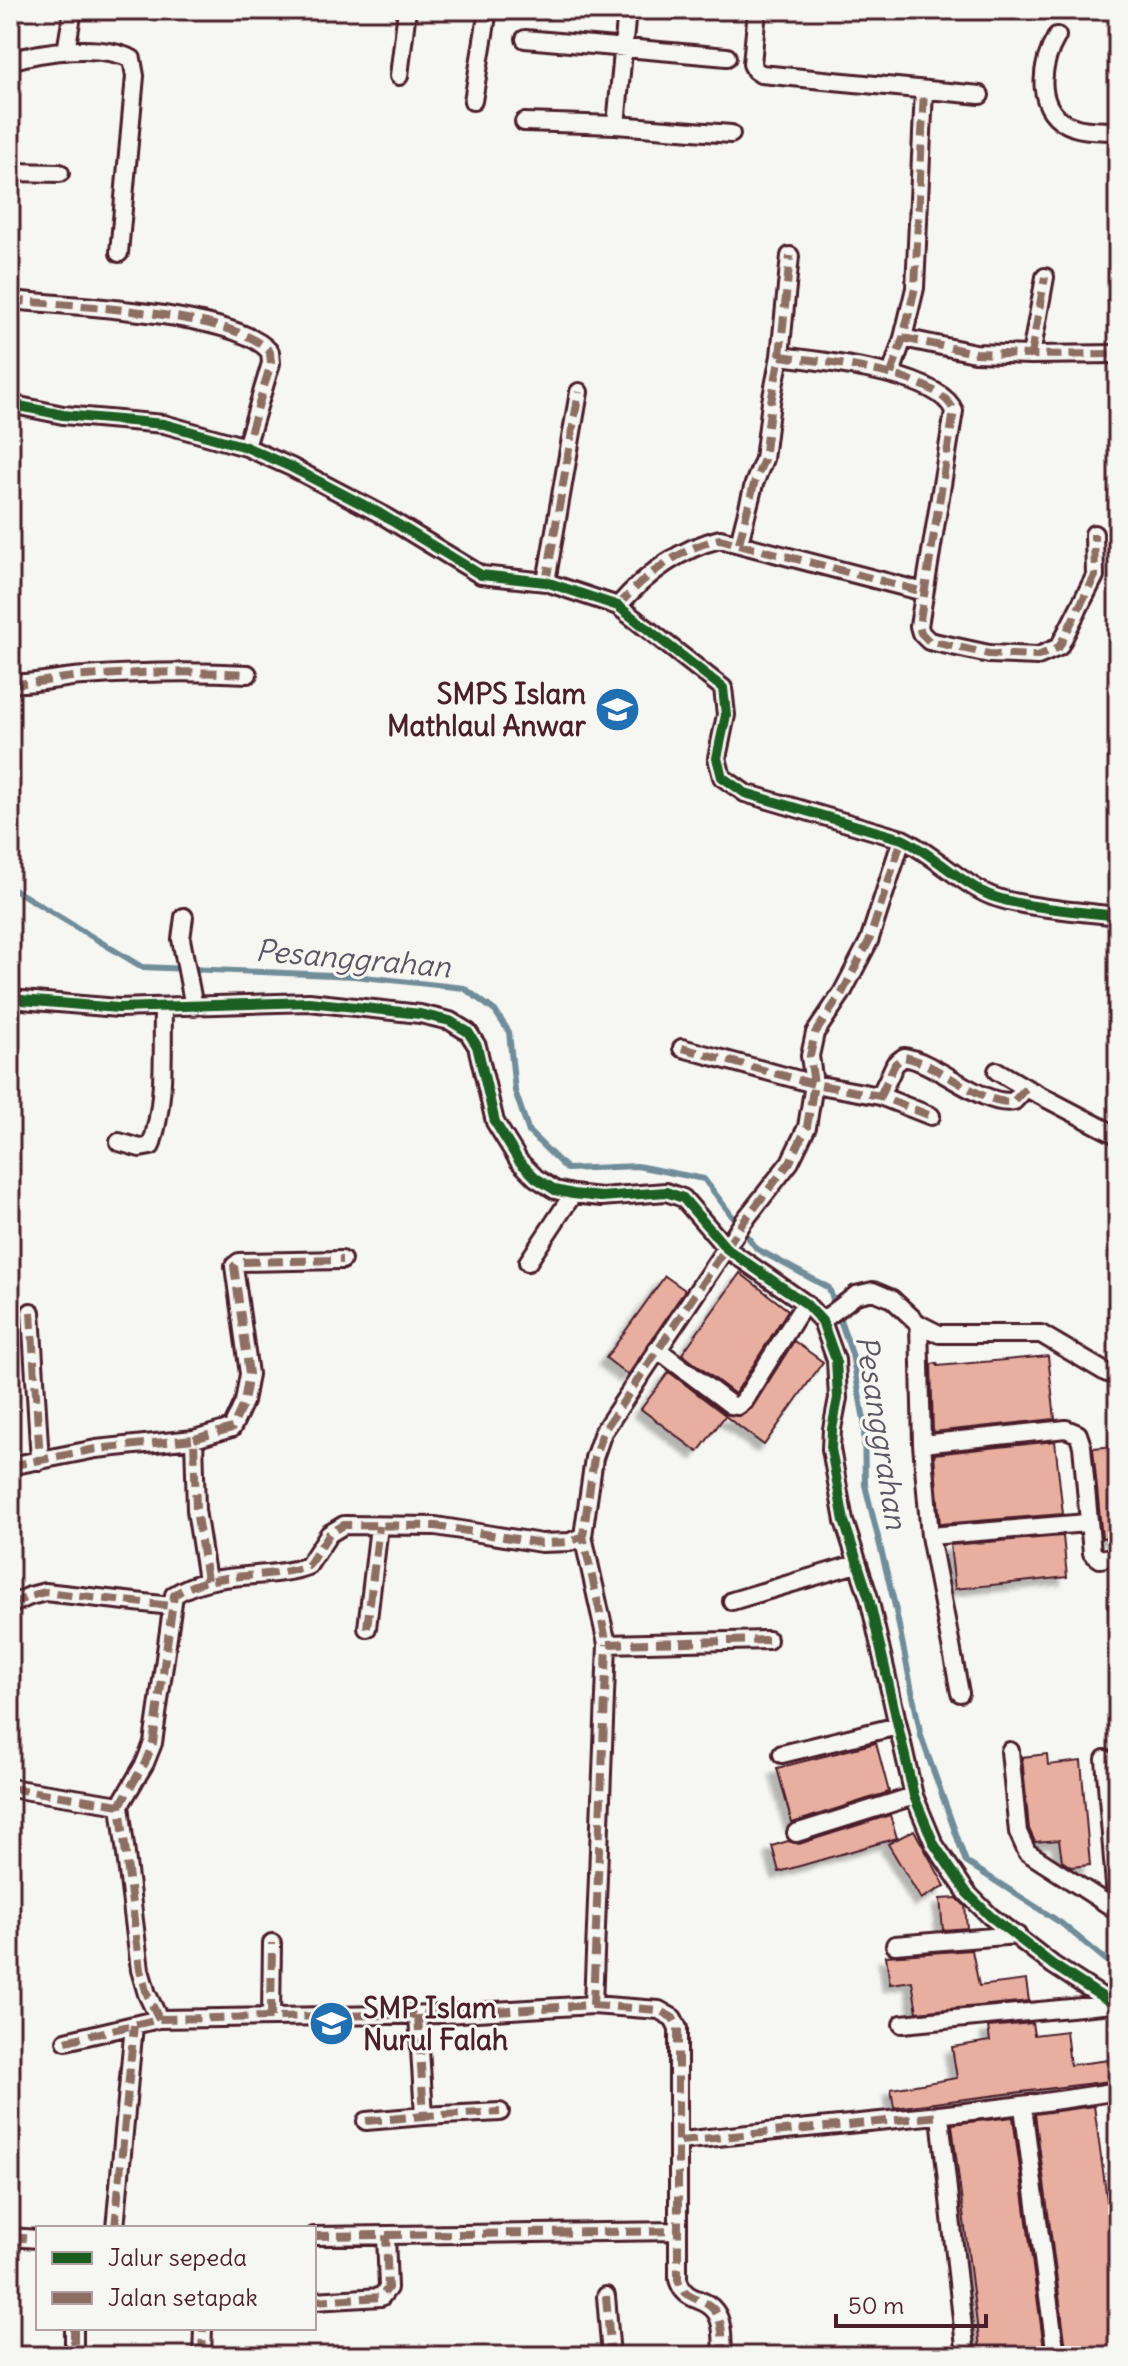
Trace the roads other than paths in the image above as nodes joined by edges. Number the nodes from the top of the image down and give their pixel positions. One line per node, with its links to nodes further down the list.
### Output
1 (73, 10): 9 (street)
2 (407, 10): 12 (street)
3 (488, 10): 15 (street)
4 (627, 10): 8 (street)
5 (757, 10): 13 (street)
6 (1057, 36): 18 (street)
7 (525, 39): 8 (street)
8 (623, 48): 10 (street); 17 (street)
9 (66, 51): 11 (street); 22 (street)
10 (727, 57)
11 (10, 61)
12 (399, 76)
13 (924, 90): 14 (street); 26 (street)
14 (980, 95)
15 (473, 101)
16 (524, 122): 17 (street)
17 (616, 125): 19 (street)
18 (1118, 131)
19 (731, 134)
20 (10, 172): 21 (street)
21 (60, 173)
22 (119, 253)
23 (790, 256): 29 (street)
24 (1045, 277): 28 (street)
25 (10, 300): 33 (street)
26 (903, 338): 28 (street); 30 (street)
27 (1118, 354): 28 (street)
28 (1031, 355)
29 (780, 356): 30 (street); 35 (street)
30 (891, 374): 37 (street)
31 (579, 392): 36 (street)
32 (10, 404): 33 (street)
33 (246, 447): 36 (street)
34 (1094, 534): 37 (street)
35 (739, 543): 37 (street); 38 (street)
36 (546, 582): 38 (street)
37 (924, 592)
38 (618, 606): 41 (street)
39 (248, 674): 40 (street)
40 (10, 683)
41 (902, 839): 42 (street); 49 (street)
42 (1118, 916)
43 (184, 917): 44 (street)
44 (192, 998): 46 (street); 55 (street)
45 (10, 999): 46 (street)
46 (163, 1008): 54 (street)
47 (682, 1048): 49 (street)
48 (997, 1071): 50 (street)
49 (814, 1084): 51 (street); 56 (street)
50 (1026, 1088): 51 (street); 53 (street)
51 (880, 1096): 52 (street)
52 (931, 1116)
53 (1118, 1136)
54 (119, 1142)
55 (573, 1194): 56 (street); 58 (street)
56 (729, 1244): 59 (street); 63 (street)
57 (342, 1260): 65 (street)
58 (528, 1262)
59 (805, 1303): 61 (street); 63 (street)
60 (31, 1312): 67 (street)
61 (826, 1316): 62 (street); 74 (street)
62 (919, 1324): 64 (street); 66 (street)
63 (657, 1349): 71 (street)
64 (1118, 1375)
65 (194, 1439): 67 (street); 75 (street)
66 (922, 1444): 69 (street); 72 (street)
67 (40, 1461): 68 (street)
68 (10, 1466)
69 (1087, 1523): 72 (street); 73 (street)
70 (379, 1526): 71 (street); 75 (street); 79 (street)
71 (583, 1536): 81 (street)
72 (930, 1536): 82 (street)
73 (1118, 1556)
74 (856, 1564): 76 (street); 83 (street)
75 (207, 1580): 78 (street)
76 (732, 1601)
77 (10, 1605): 78 (street)
78 (171, 1606): 89 (street)
79 (367, 1628)
80 (768, 1640): 81 (street)
81 (607, 1644): 95 (street)
82 (960, 1693)
83 (898, 1726): 85 (street); 88 (street)
84 (1010, 1751): 91 (street)
85 (782, 1754)
86 (1105, 1759): 91 (street)
87 (10, 1788): 89 (street)
88 (914, 1796): 90 (street); 92 (street)
89 (120, 1805): 99 (street)
90 (796, 1833)
91 (1118, 1911)
92 (1017, 1935): 94 (street); 96 (street)
93 (272, 1943): 98 (street)
94 (895, 1945)
95 (593, 2005): 97 (street); 109 (street)
96 (1116, 2005): 100 (street)
97 (418, 2015): 98 (street); 106 (street)
98 (271, 2017): 99 (street)
99 (159, 2019): 101 (street)
100 (902, 2024)
101 (134, 2025): 102 (street); 110 (street)
102 (66, 2041)
103 (1118, 2093): 104 (street)
104 (1023, 2107): 107 (street); 125 (street)
105 (500, 2112): 106 (street)
106 (424, 2116): 108 (street)
107 (940, 2116): 109 (street); 124 (street)
108 (366, 2121)
109 (680, 2141): 111 (street)
110 (115, 2226)
111 (678, 2231): 112 (street); 123 (street)
112 (386, 2235): 113 (street); 117 (street)
113 (316, 2236)
114 (10, 2237): 115 (street)
115 (36, 2239)
116 (606, 2296): 122 (street)
117 (316, 2301)
118 (74, 2330): 120 (street)
119 (203, 2330): 121 (street)
120 (74, 2356)
121 (202, 2356)
122 (611, 2356)
123 (723, 2356)
124 (966, 2356)
125 (1056, 2356)

